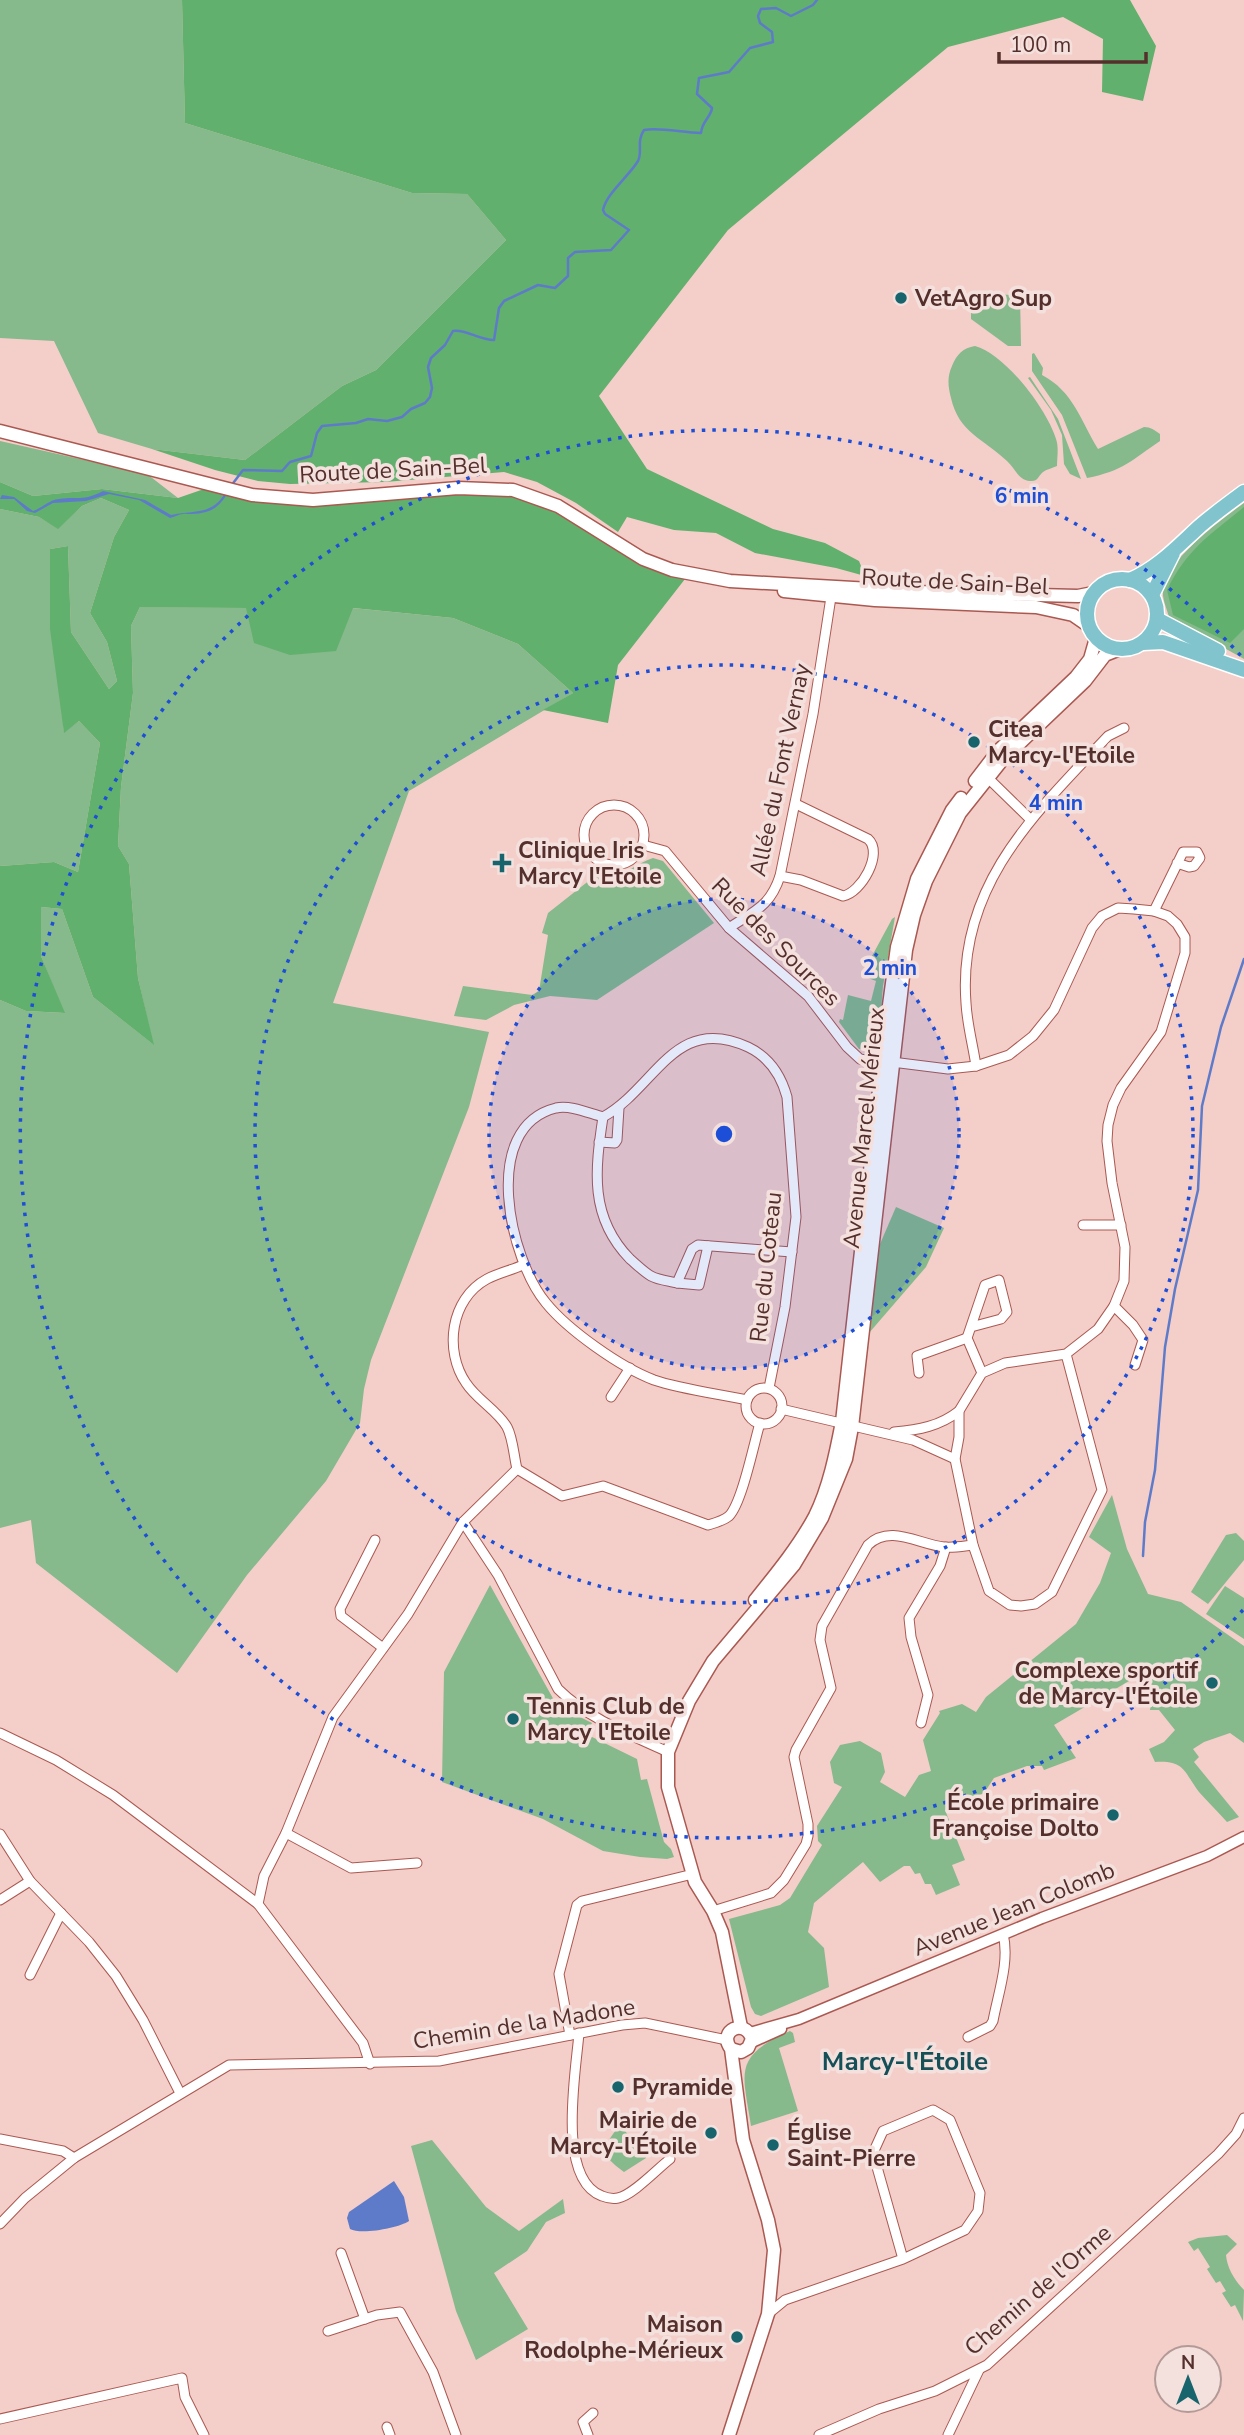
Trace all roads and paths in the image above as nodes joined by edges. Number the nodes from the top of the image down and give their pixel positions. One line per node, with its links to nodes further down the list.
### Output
1 (0, 431): 5 (main road, Route de Sain-Bel)
2 (1244, 492): 3 (main road)
3 (1174, 552): 4 (main road); 8 (main road)
4 (1130, 580): 7 (main road); 8 (main road)
5 (733, 581): 6 (main road, Route de Sain-Bel); 9 (main road, Route de Sain-Bel)
6 (882, 590): 7 (main road, Route de Sain-Bel); 9 (street)
7 (1093, 593): 11 (main road)
8 (1152, 596): 10 (main road)
9 (831, 597): 11 (main road, Route de Sain-Bel); 17 (street, Allée du Font Vernay)
10 (1157, 619): 12 (main road); 14 (main road)
11 (1092, 632): 13 (main road); 24 (main road, Avenue Marcel Mérieux)
12 (1143, 643): 13 (main road); 14 (main road)
13 (1120, 649): 16 (main road, Avenue Marcel Mérieux)
14 (1244, 667)
15 (1124, 728): 18 (street)
16 (988, 778): 18 (street); 24 (main road, Avenue Marcel Mérieux)
17 (796, 804): 21 (street, Allée du Font Vernay); 21 (street)
18 (1030, 819): 25 (street)
19 (643, 845): 19 (street); 23 (street, Rue des Sources)
20 (1177, 863): 22 (street)
21 (779, 876): 23 (street, Allée du Font Vernay)
22 (1154, 911): 25 (street, Rue des Sources); 30 (street)
23 (729, 928): 24 (street, Rue des Sources)
24 (888, 1061): 25 (street, Rue des Sources); 49 (main road, Avenue Marcel Mérieux)
25 (976, 1066)
26 (619, 1108): 27 (street, Rue du Coteau); 28 (street); 32 (street, Rue du Coteau)
27 (603, 1117): 28 (street); 33 (street)
28 (599, 1142): 34 (street)
29 (1083, 1225): 30 (street)
30 (1121, 1225): 35 (street)
31 (708, 1246): 32 (street); 34 (street); 34 (street)
32 (792, 1252): 43 (street, Rue du Coteau)
33 (523, 1265): 40 (street); 52 (street)
34 (677, 1283)
35 (1114, 1306): 38 (street); 39 (street)
36 (971, 1327): 36 (street); 37 (street)
37 (967, 1338): 41 (street); 42 (street)
38 (1066, 1354): 42 (street); 55 (street)
39 (1135, 1365)
40 (630, 1368): 44 (street); 45 (street)
41 (919, 1373)
42 (982, 1373): 47 (street)
43 (769, 1388): 45 (street); 46 (street)
44 (611, 1397)
45 (747, 1400): 48 (street)
46 (781, 1409): 48 (street); 49 (street)
47 (959, 1411): 50 (street); 51 (street)
48 (760, 1423): 52 (street)
49 (847, 1425): 50 (street); 60 (main road, Avenue Marcel Mérieux)
50 (882, 1433): 51 (street)
51 (955, 1459): 55 (street)
52 (517, 1469): 53 (street)
53 (463, 1522): 57 (street); 60 (street)
54 (375, 1540): 57 (street)
55 (973, 1545): 56 (street)
56 (946, 1547): 58 (street); 69 (street)
57 (383, 1648): 61 (street)
58 (921, 1723)
59 (0, 1733): 68 (street)
60 (668, 1752): 65 (main road, Avenue Marcel Mérieux)
61 (286, 1833): 64 (street); 68 (street)
62 (0, 1834): 66 (street)
63 (1244, 1837): 71 (street, Avenue Jean Colomb)
64 (417, 1863)
65 (693, 1874): 69 (main road, Avenue Marcel Mérieux); 73 (street)
66 (30, 1881): 67 (street); 70 (street)
67 (0, 1900)
68 (258, 1904): 76 (street)
69 (713, 1911): 75 (main road, Avenue Marcel Mérieux)
70 (61, 1913): 72 (street); 77 (street)
71 (1003, 1934): 74 (street); 75 (street, Avenue Jean Colomb)
72 (30, 1975)
73 (574, 2034): 75 (street, Chemin de la Madone); 76 (street, Chemin de la Madone); 81 (street)
74 (968, 2037)
75 (739, 2039): 85 (main road, Avenue Marcel Mérieux)
76 (370, 2064): 77 (street, Chemin de la Madone)
77 (180, 2093): 80 (street, Chemin de la Madone)
78 (1244, 2118): 88 (street, Chemin de l'Orme)
79 (0, 2139): 80 (street)
80 (74, 2158): 82 (street, Chemin de la Madone)
81 (670, 2159)
82 (0, 2224)
83 (341, 2253): 86 (street)
84 (904, 2259): 84 (street); 85 (street)
85 (768, 2314): 94 (main road, Avenue Marcel Mérieux)
86 (365, 2319): 87 (street); 92 (street)
87 (328, 2331)
88 (979, 2370): 95 (street, Chemin de l'Orme); 96 (street)
89 (593, 2413): 93 (street)
90 (0, 2419): 91 (street)
91 (204, 2435)
92 (456, 2435)
93 (589, 2435)
94 (729, 2435)
95 (819, 2435)
96 (948, 2435)

